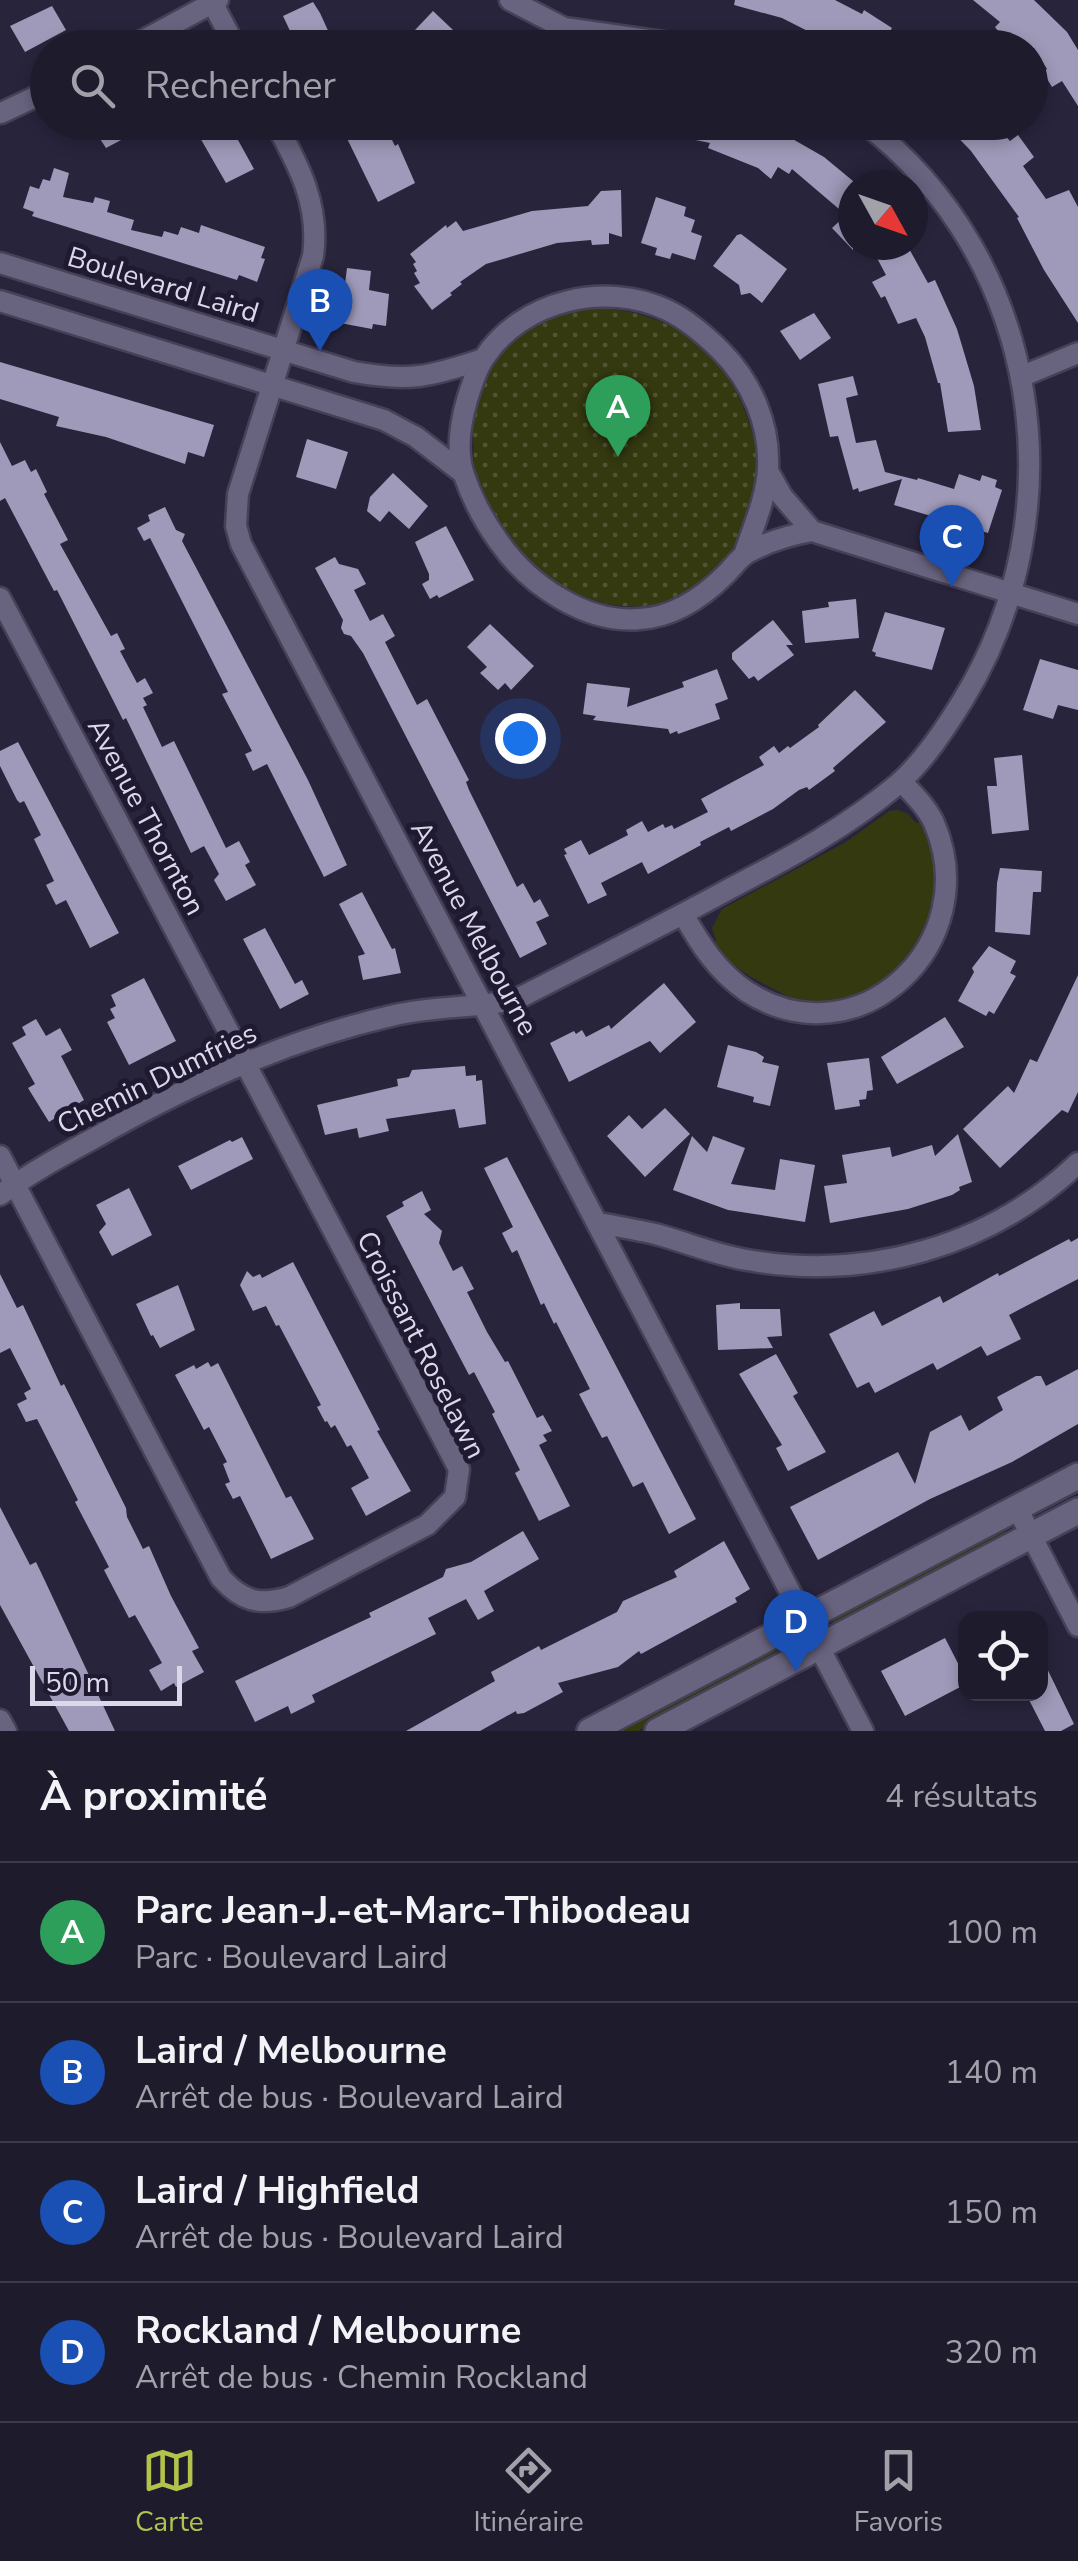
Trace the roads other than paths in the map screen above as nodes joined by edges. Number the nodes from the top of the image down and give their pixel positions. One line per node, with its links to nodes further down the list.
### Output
1 (510, 0): 5 (street)
2 (213, 1): 3 (street); 4 (street)
3 (161, 30)
4 (227, 30)
5 (578, 30)
6 (30, 100): 7 (street)
7 (0, 114)
8 (285, 140): 12 (street, Avenue Melbourne)
9 (883, 140): 15 (street, Chemin Dumfries)
10 (0, 262): 12 (street, Boulevard Laird)
11 (0, 301): 16 (street, Boulevard Laird)
12 (283, 351): 14 (street, Boulevard Laird); 16 (street, Avenue Melbourne)
13 (1078, 353): 15 (street)
14 (483, 358): 17 (street, Boulevard Laird); 18 (street, Boulevard Laird)
15 (1025, 375): 21 (street, Chemin Dumfries)
16 (270, 386): 18 (street, Boulevard Laird); 26 (street, Avenue Melbourne)
17 (768, 471): 19 (street, Boulevard Laird); 20 (street, Boulevard Laird)
18 (464, 474): 20 (street, Boulevard Laird)
19 (812, 531): 20 (street, Boulevard Laird); 21 (street)
20 (744, 555)
21 (1011, 593): 23 (street); 24 (street, Chemin Dumfries)
22 (0, 598): 27 (street, Avenue Thornton)
23 (1078, 614)
24 (901, 781): 25 (street, Chemin Dumfries); 25 (street)
25 (683, 914): 26 (street, Chemin Dumfries)
26 (484, 1006): 27 (street, Chemin Dumfries); 31 (street, Avenue Melbourne)
27 (244, 1062): 30 (street, Chemin Dumfries); 30 (street, Croissant Roselawn)
28 (0, 1156): 30 (street)
29 (1078, 1162): 31 (street)
30 (7, 1190)
31 (599, 1223): 36 (street, Avenue Melbourne)
32 (1078, 1476): 33 (street)
33 (1017, 1508): 35 (street); 36 (street)
34 (1078, 1511): 35 (street)
35 (1031, 1536): 37 (street); 38 (street)
36 (804, 1618): 38 (street, Avenue Melbourne); 41 (street)
37 (1078, 1626)
38 (819, 1647): 42 (street); 43 (street, Avenue Melbourne)
39 (0, 1720): 40 (street)
40 (6, 1731)
41 (590, 1731)
42 (658, 1731)
43 (863, 1731)

